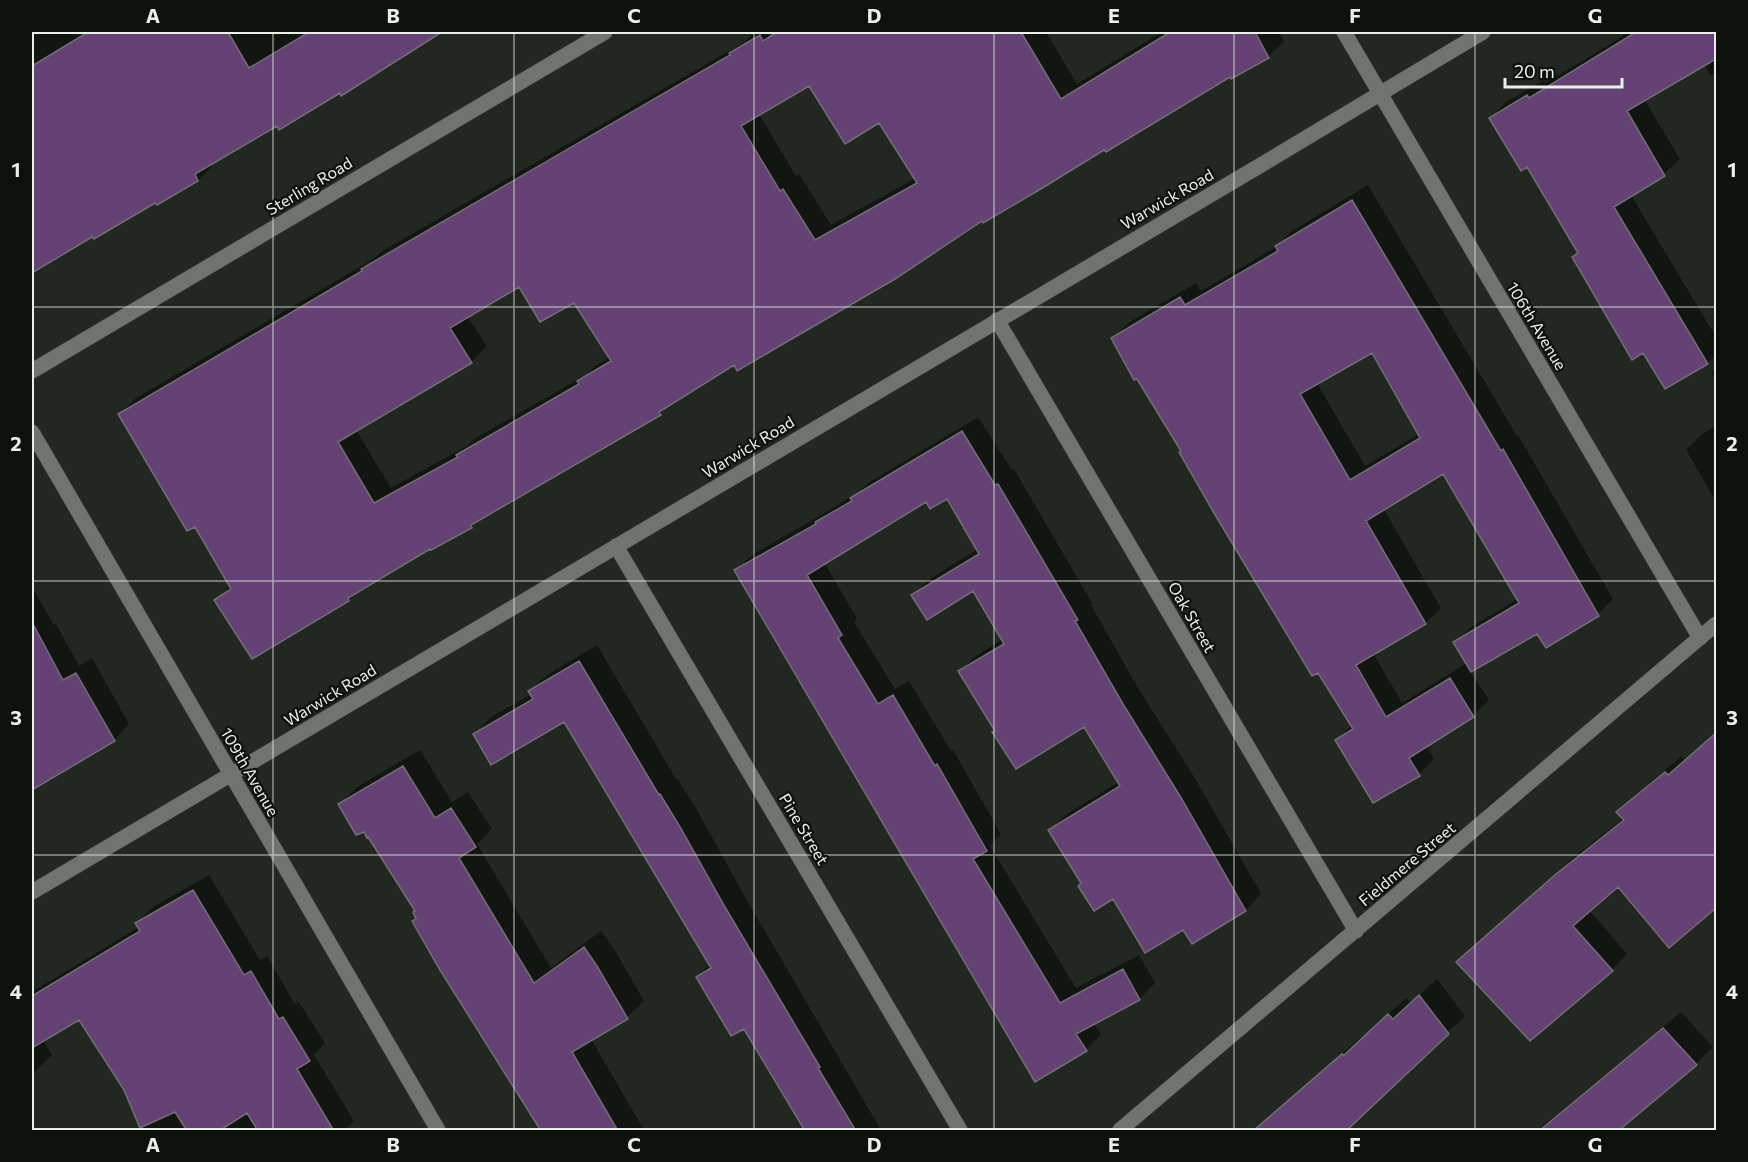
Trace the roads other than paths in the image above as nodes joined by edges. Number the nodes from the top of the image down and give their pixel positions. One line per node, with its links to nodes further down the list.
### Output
1 (605, 32): 6 (street, Sterling Road)
2 (1344, 32): 4 (street, 106th Avenue)
3 (1483, 32): 4 (street, Warwick Road)
4 (1381, 92): 5 (street, Warwick Road); 10 (street, 106th Avenue)
5 (997, 320): 8 (street, Warwick Road); 13 (street, Oak Street)
6 (32, 371)
7 (32, 432): 11 (street, 109th Avenue)
8 (616, 546): 11 (street, Warwick Road); 15 (street, Pine Street)
9 (1716, 624): 10 (street, Fieldmere Street)
10 (1700, 638): 13 (street, Fieldmere Street)
11 (231, 774): 12 (street, Warwick Road); 14 (street, 109th Avenue)
12 (32, 892)
13 (1356, 932): 16 (street, Fieldmere Street)
14 (438, 1131)
15 (960, 1131)
16 (1120, 1131)

